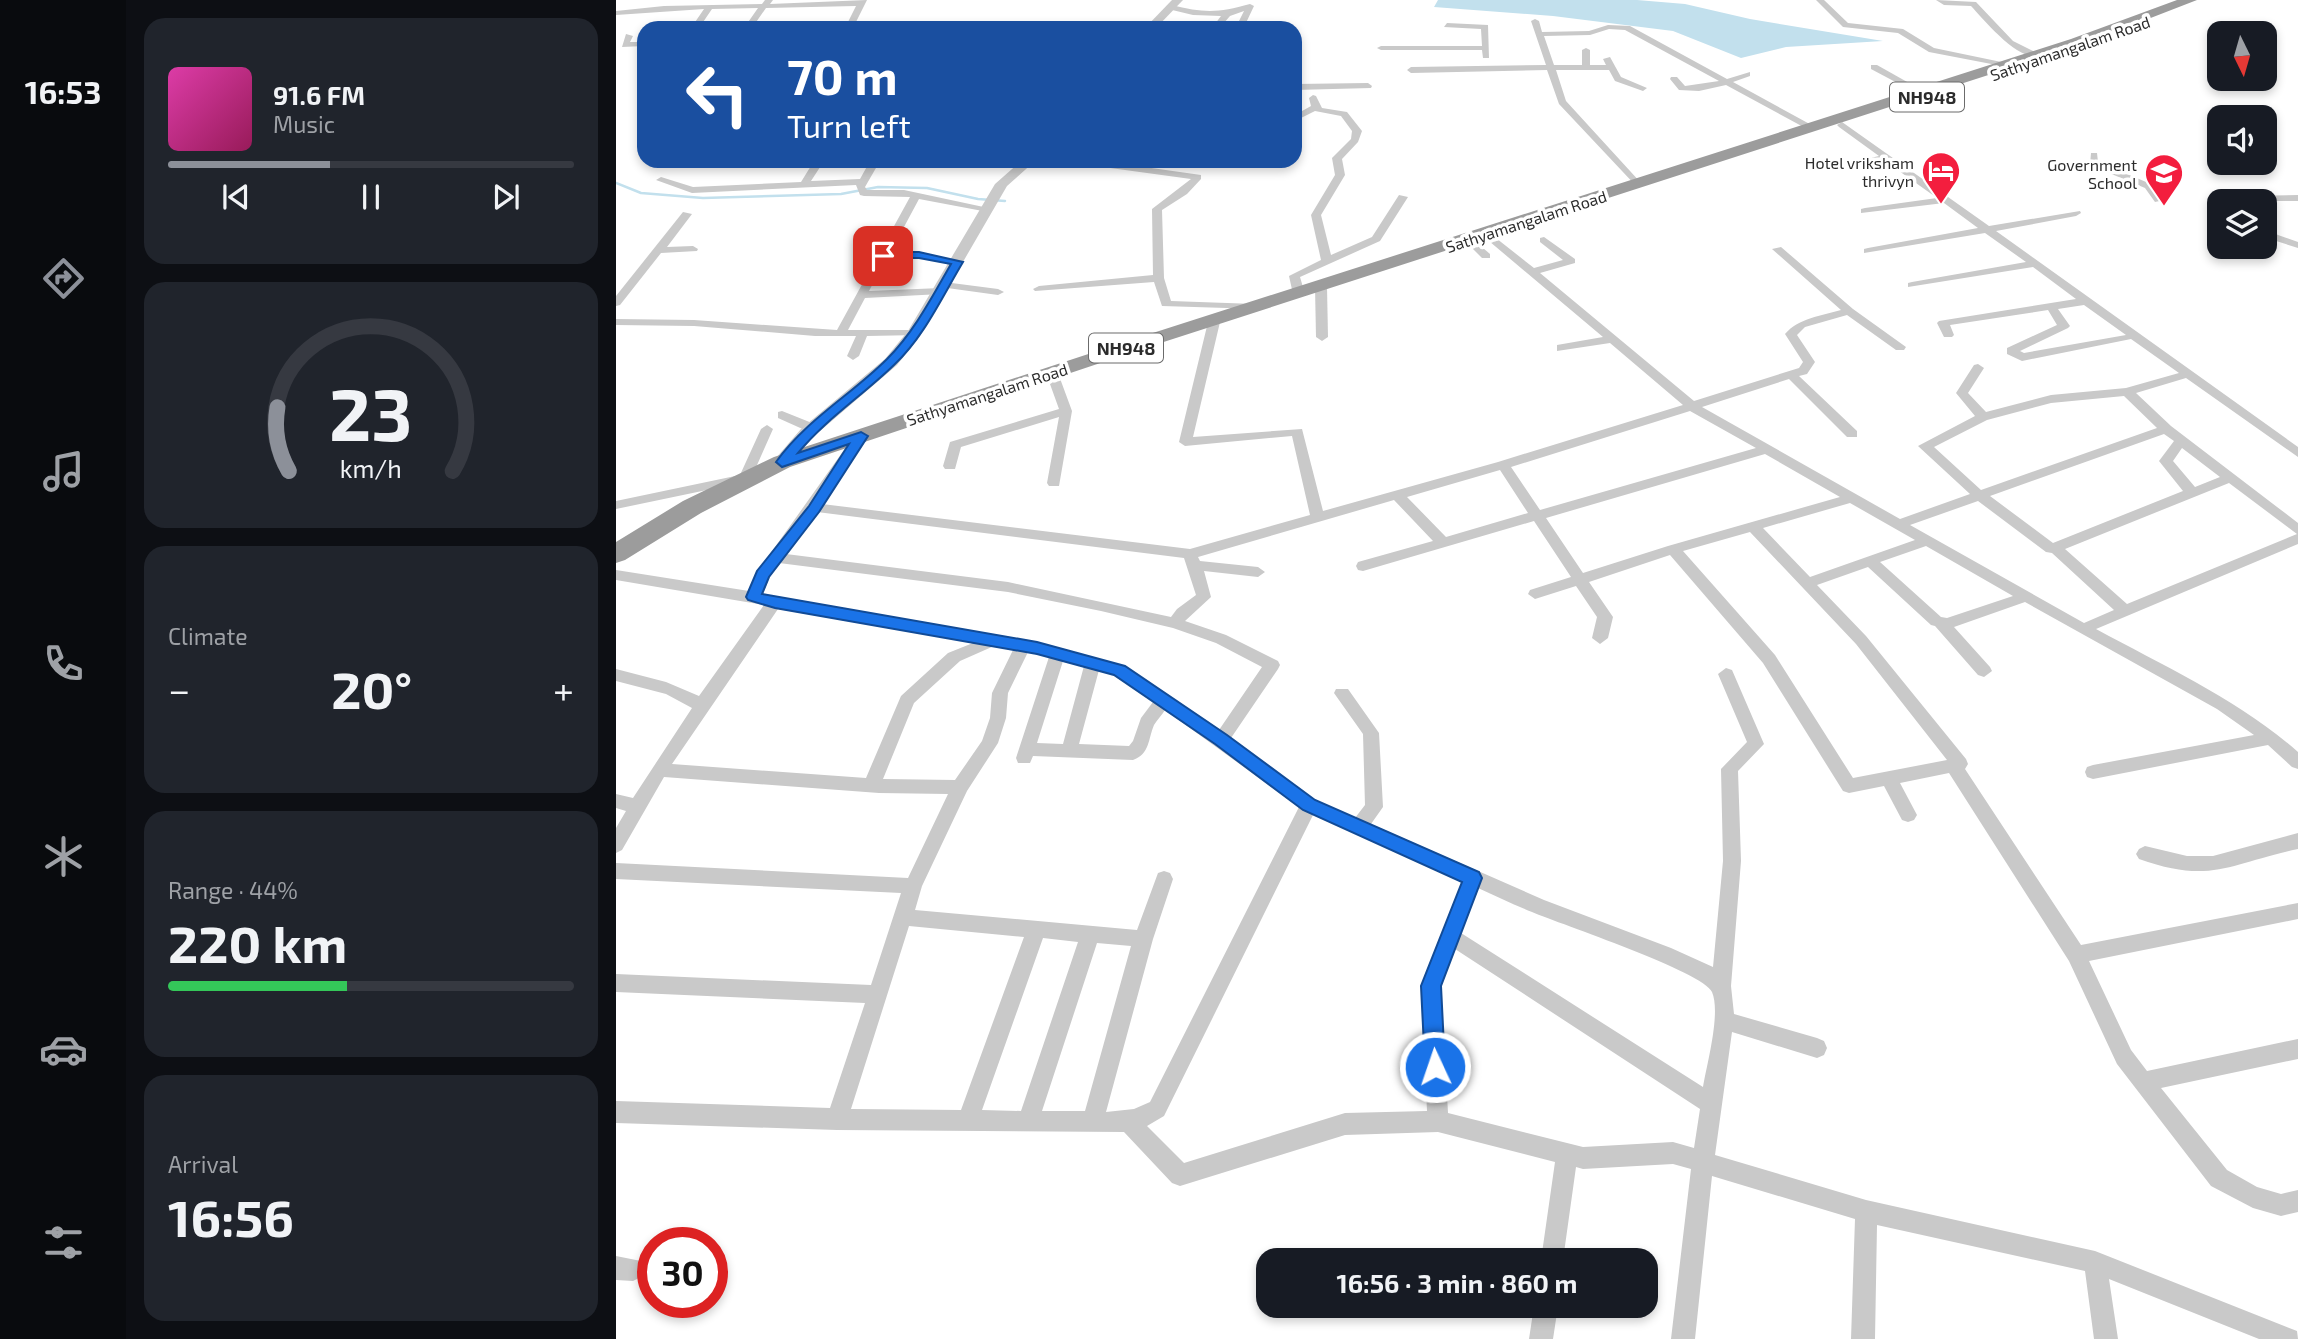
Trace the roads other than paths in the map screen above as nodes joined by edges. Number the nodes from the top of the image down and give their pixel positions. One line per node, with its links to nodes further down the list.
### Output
1 (629, 0): 14 (street)
2 (1721, 0): 3 (street)
3 (1740, 0)
4 (1820, 0): 33 (street)
5 (1940, 0): 8 (street)
6 (2190, 0): 32 (highway, Sathyamangalam Road / NH948)
7 (2206, 0): 43 (highway, Sathyamangalam Road / NH948)
8 (1963, 1): 32 (street)
9 (825, 2): 10 (street); 11 (street)
10 (862, 2): 18 (street)
11 (766, 3): 13 (street); 17 (street)
12 (1175, 4): 15 (street); 19 (street)
13 (710, 7): 14 (street); 16 (street)
14 (618, 10)
15 (1227, 14): 20 (street); 21 (street)
16 (700, 21)
17 (753, 21)
18 (853, 21)
19 (1156, 21)
20 (1221, 21)
21 (1243, 21)
22 (1535, 21): 25 (street)
23 (1447, 25): 31 (street)
24 (1568, 33): 25 (street); 27 (street); 42 (street)
25 (1539, 34): 36 (street)
26 (629, 36): 28 (street)
27 (1602, 41)
28 (637, 44)
29 (1381, 48): 31 (street)
30 (1586, 50): 37 (street)
31 (1486, 51): 35 (street); 39 (street)
32 (2037, 55): 33 (highway, Sathyamangalam Road / NH948)
33 (2007, 64): 43 (highway, Sathyamangalam Road / NH948)
34 (1874, 67): 48 (street)
35 (1514, 68): 36 (street); 39 (street)
36 (1551, 68): 37 (street); 63 (street)
37 (1586, 68): 47 (street)
38 (1410, 70): 39 (street)
39 (1492, 73)
40 (1747, 74): 42 (street)
41 (1674, 79): 42 (street)
42 (1726, 82): 52 (street)
43 (1957, 84): 48 (highway, Sathyamangalam Road / NH948); 51 (highway, Sathyamangalam Road / NH948)
44 (1368, 86): 46 (street)
45 (1302, 87): 46 (street)
46 (1312, 87): 49 (street)
47 (1643, 88)
48 (1921, 92): 52 (highway, Sathyamangalam Road / NH948)
49 (1315, 106): 50 (street); 87 (street)
50 (1302, 115)
51 (1842, 125): 54 (street); 63 (highway, Sathyamangalam Road / NH948)
52 (1812, 128): 63 (highway, Sathyamangalam Road / NH948)
53 (2094, 155): 71 (street)
54 (1884, 158): 60 (street); 70 (street)
55 (815, 168): 64 (street)
56 (872, 168): 65 (street)
57 (1021, 168): 72 (street)
58 (1132, 168): 61 (street)
59 (1161, 168): 61 (street)
60 (1831, 170)
61 (1161, 172): 91 (street)
62 (661, 180): 64 (street)
63 (1645, 183): 77 (highway, Sathyamangalam Road / NH948)
64 (805, 184): 65 (street)
65 (862, 188): 66 (street)
66 (916, 195): 72 (street); 85 (street)
67 (1403, 197): 87 (street)
68 (2277, 198): 69 (street)
69 (2298, 198)
70 (1944, 200): 73 (street); 76 (street)
71 (2159, 200)
72 (991, 203): 88 (street)
73 (1865, 211)
74 (687, 214): 83 (street)
75 (2076, 214): 76 (street)
76 (1985, 230): 84 (street); 89 (street)
77 (1478, 237): 86 (street); 90 (street); 93 (highway, Sathyamangalam Road / NH948)
78 (2277, 238): 80 (street)
79 (1544, 240): 90 (street)
80 (2298, 245)
81 (693, 249): 83 (street)
82 (1777, 249): 103 (street)
83 (659, 250): 100 (street)
84 (1868, 251)
85 (883, 256): 88 (street); 97 (street)
86 (1486, 256)
87 (1327, 261): 98 (street)
88 (958, 262): 94 (street)
89 (2034, 264): 92 (street); 99 (street)
90 (1532, 271): 112 (street)
91 (1159, 278): 95 (street); 102 (street)
92 (1912, 285)
93 (1321, 287): 98 (highway, Sathyamangalam Road / NH948); 110 (street)
94 (943, 288): 96 (street); 97 (street); 108 (street)
95 (1039, 289)
96 (998, 292)
97 (862, 295): 106 (street)
98 (1298, 295): 102 (highway, Sathyamangalam Road / NH948)
99 (2085, 301): 101 (street); 118 (street)
100 (616, 303)
101 (2051, 306): 109 (street); 111 (street)
102 (1259, 307): 105 (highway, Sathyamangalam Road / NH948)
103 (1849, 311): 113 (street); 119 (street)
104 (616, 322): 106 (street)
105 (1214, 322): 117 (highway, Sathyamangalam Road / NH948); 146 (street)
106 (841, 332): 107 (street)
107 (863, 333): 108 (street); 115 (street)
108 (915, 333): 125 (street)
109 (1948, 335)
110 (1322, 337)
111 (2126, 338)
112 (1614, 339): 114 (street); 121 (street)
113 (1900, 347)
114 (1561, 348)
115 (853, 356)
116 (1978, 369): 124 (street)
117 (1052, 373): 122 (street); 129 (highway, Sathyamangalam Road / NH948)
118 (2188, 374): 120 (street); 132 (street)
119 (1791, 375): 121 (street); 128 (street)
120 (2127, 392): 124 (street); 127 (street)
121 (1693, 407): 131 (street); 134 (street)
122 (1066, 411): 135 (street); 138 (street)
123 (782, 415): 125 (street)
124 (1983, 417): 140 (street)
125 (812, 428): 133 (street)
126 (767, 429): 136 (street)
127 (2166, 429): 130 (street); 140 (street)
128 (1852, 434)
129 (861, 436): 133 (highway, Sathyamangalam Road / NH948); 144 (street)
130 (2181, 440): 137 (street); 139 (street)
131 (1767, 449): 142 (street); 145 (street)
132 (2298, 453)
133 (782, 462): 136 (highway, Sathyamangalam Road / NH948)
134 (1503, 465): 141 (street); 145 (street)
135 (950, 466)
136 (750, 477): 143 (street); 155 (highway, Sathyamangalam Road / NH948)
137 (2230, 478): 139 (street); 149 (street)
138 (1055, 483)
139 (2192, 493): 153 (street)
140 (1978, 494): 147 (street); 153 (street)
141 (1397, 495): 146 (street); 152 (street)
142 (1854, 497): 147 (street); 148 (street)
143 (616, 505)
144 (813, 507): 156 (street); 157 (street)
145 (1536, 516): 152 (street); 162 (street)
146 (1318, 518): 157 (street)
147 (1900, 523): 151 (street)
148 (1754, 527): 154 (street); 163 (street)
149 (2298, 530)
150 (2298, 539): 168 (street)
151 (1929, 540): 158 (street); 165 (street)
152 (1443, 543): 159 (street)
153 (2054, 548): 168 (street)
154 (1673, 549): 162 (street); 190 (street)
155 (616, 554)
156 (775, 558): 166 (street); 169 (street)
157 (1192, 560): 160 (street); 169 (street)
158 (1870, 561): 163 (street); 170 (street)
159 (1363, 566)
160 (1258, 572)
161 (616, 575): 166 (street)
162 (1579, 579): 164 (street); 172 (street)
163 (1807, 583): 187 (street)
164 (1535, 594)
165 (2026, 596): 170 (street); 171 (street)
166 (754, 597): 167 (street)
167 (775, 603): 173 (street); 182 (street)
168 (2125, 611): 171 (street)
169 (1175, 623): 184 (street)
170 (1941, 623): 177 (street)
171 (2083, 629): 183 (street)
172 (1600, 638)
173 (993, 640): 174 (street); 191 (street)
174 (1023, 646): 175 (street); 192 (street)
175 (1057, 654): 176 (street); 185 (street)
176 (1093, 663): 181 (street); 185 (street)
177 (1984, 671)
178 (1726, 674): 213 (street)
179 (616, 675): 182 (street)
180 (1342, 693): 197 (street)
181 (1164, 700): 184 (street); 185 (street)
182 (701, 706): 188 (street)
183 (2271, 738): 186 (street); 189 (street)
184 (1221, 740): 194 (street)
185 (1069, 751)
186 (2298, 762)
187 (1953, 765): 190 (street); 211 (street)
188 (659, 770): 191 (street); 195 (street)
189 (2093, 772)
190 (1889, 778): 196 (street)
191 (872, 785): 192 (street)
192 (960, 787): 204 (street)
193 (616, 801): 195 (street)
194 (1309, 805): 197 (street); 226 (street)
195 (637, 806): 199 (street)
196 (1908, 815)
197 (1358, 827): 202 (street)
198 (2298, 841): 200 (street)
199 (616, 845)
200 (2145, 855)
201 (616, 871): 204 (street)
202 (1473, 878): 209 (street); 213 (street)
203 (1164, 879): 210 (street)
204 (913, 886): 206 (street)
205 (2298, 911): 211 (street)
206 (902, 917): 207 (street); 214 (street)
207 (1036, 930): 208 (street); 222 (street)
208 (1090, 935): 210 (street); 223 (street)
209 (1450, 936): 219 (street); 224 (street)
210 (1143, 939): 225 (street)
211 (2076, 955): 218 (street)
212 (616, 983): 214 (street)
213 (1721, 986): 215 (street)
214 (876, 994): 221 (street)
215 (1723, 1020): 216 (street); 219 (street)
216 (1817, 1048)
217 (2298, 1049): 218 (street)
218 (2143, 1082): 229 (street)
219 (1711, 1104): 228 (street)
220 (616, 1112): 221 (street)
221 (837, 1119): 222 (street)
222 (968, 1121): 223 (street)
223 (1028, 1121): 225 (street)
224 (1438, 1121): 226 (street); 227 (street)
225 (1093, 1122): 226 (street)
226 (1130, 1123)
227 (1567, 1154): 228 (street); 231 (street)
228 (1703, 1161): 230 (street); 236 (street)
229 (2298, 1201)
230 (1866, 1211): 232 (street); 237 (street)
231 (1554, 1248)
232 (2095, 1262): 234 (street); 238 (street)
233 (1544, 1318): 235 (street)
234 (2276, 1336)
235 (1541, 1339)
236 (1684, 1339)
237 (1863, 1339)
238 (2106, 1339)

